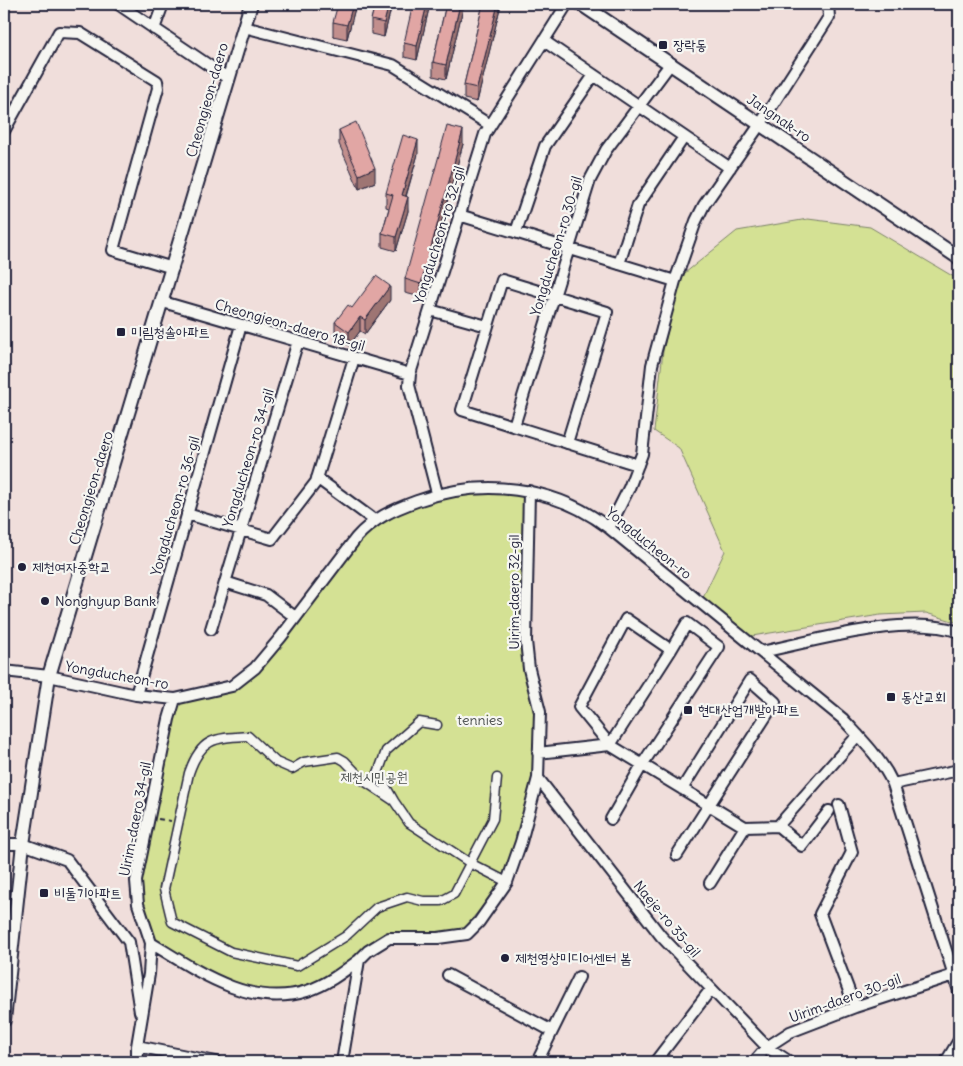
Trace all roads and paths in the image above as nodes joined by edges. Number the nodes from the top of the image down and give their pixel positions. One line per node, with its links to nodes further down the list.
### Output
1 (118, 4): 8 (street)
2 (163, 4): 8 (street)
3 (251, 4): 7 (street, Cheongjeon-daero)
4 (568, 4): 9 (street, Yongducheon-ro 32-gil)
5 (581, 4): 10 (street, Jangnak-ro)
6 (828, 4): 14 (street)
7 (244, 27): 12 (street, Cheongjeon-daero); 15 (street)
8 (154, 29): 12 (street)
9 (544, 41): 11 (street); 15 (street, Yongducheon-ro 32-gil)
10 (670, 64): 13 (street, Yongducheon-ro 30-gil); 14 (street, Jangnak-ro)
11 (594, 75): 13 (street); 20 (street)
12 (229, 79): 24 (street, Cheongjeon-daero)
13 (639, 106): 17 (street); 21 (street, Yongducheon-ro 30-gil)
14 (761, 123): 18 (street); 22 (street, Jangnak-ro)
15 (490, 125): 19 (street, Yongducheon-ro 32-gil)
16 (4, 131): 24 (street)
17 (684, 137): 18 (street); 23 (street)
18 (730, 168): 25 (street)
19 (459, 215): 20 (street); 28 (street, Yongducheon-ro 32-gil)
20 (516, 232): 21 (street)
21 (568, 248): 23 (street); 26 (street, Yongducheon-ro 30-gil)
22 (959, 258)
23 (619, 264): 25 (street)
24 (173, 268): 27 (street, Cheongjeon-daero)
25 (675, 281): 36 (street)
26 (554, 296): 30 (street); 34 (street, Yongducheon-ro 30-gil); 35 (street)
27 (163, 302): 29 (street, Cheongjeon-daero 18-gil); 51 (street, Cheongjeon-daero)
28 (430, 310): 30 (street); 33 (street, Yongducheon-ro 32-gil)
29 (241, 325): 31 (street, Cheongjeon-daero 18-gil); 40 (street, Yongducheon-ro 36-gil)
30 (488, 326): 34 (street)
31 (298, 341): 32 (street, Cheongjeon-daero 18-gil); 43 (street, Yongducheon-ro 34-gil)
32 (354, 358): 33 (street, Cheongjeon-daero 18-gil); 37 (street)
33 (410, 374): 39 (street, Yongducheon-ro 32-gil)
34 (514, 426): 35 (street)
35 (567, 443): 36 (street)
36 (638, 465): 42 (street)
37 (317, 478): 41 (street); 43 (street)
38 (529, 491): 39 (street, Yongducheon-ro); 42 (street, Yongducheon-ro); 57 (street, Uirim-daero 32-gil)
39 (437, 494): 41 (street, Yongducheon-ro)
40 (187, 514): 43 (street); 52 (street, Yongducheon-ro 36-gil)
41 (374, 520): 45 (street, Yongducheon-ro)
42 (609, 528): 49 (street, Yongducheon-ro)
43 (241, 530): 44 (street, Yongducheon-ro 34-gil)
44 (225, 582): 45 (street); 46 (street, Yongducheon-ro 34-gil)
45 (295, 617): 53 (street, Yongducheon-ro)
46 (211, 629)
47 (959, 632): 49 (street)
48 (671, 650): 56 (street); 56 (street); 58 (street)
49 (761, 652): 55 (street, Yongducheon-ro)
50 (4, 671): 51 (street, Yongducheon-ro)
51 (49, 676): 52 (street, Yongducheon-ro); 74 (street, Cheongjeon-daero)
52 (136, 695): 53 (street, Yongducheon-ro)
53 (175, 699): 68 (street, Uirim-daero 34-gil)
54 (437, 725): 64 (street)
55 (858, 735): 62 (street, Yongducheon-ro); 71 (street)
56 (610, 745): 57 (street); 58 (street)
57 (538, 753): 61 (street, Uirim-daero 32-gil)
58 (642, 765): 63 (street); 69 (street)
59 (959, 770): 62 (street)
60 (497, 778): 76 (street)
61 (538, 778): 77 (street, Uirim-daero 32-gil); 84 (street, Naeje-ro 35-gil)
62 (893, 784): 82 (street, Yongducheon-ro)
63 (682, 789): 65 (street); 65 (street)
64 (394, 801): 70 (street); 76 (street)
65 (708, 805): 72 (street); 75 (street)
66 (839, 805): 86 (street)
67 (829, 811): 71 (street)
68 (148, 818): 70 (path); 79 (street, Uirim-daero 34-gil)
69 (611, 820)
70 (178, 822): 76 (street)
71 (778, 826): 72 (street)
72 (745, 827): 78 (street)
73 (4, 844): 74 (street)
74 (23, 844): 87 (street, Cheongjeon-daero); 88 (street)
75 (677, 855)
76 (470, 863): 77 (street)
77 (507, 882): 80 (street, Uirim-daero 32-gil)
78 (710, 883)
79 (151, 943): 80 (street, Uirim-daero 32-gil); 88 (street, Uirim-daero 34-gil)
80 (359, 960): 95 (street)
81 (448, 975): 89 (street)
82 (954, 975): 85 (street, Yongducheon-ro); 86 (street, Uirim-daero 30-gil)
83 (579, 976): 89 (street)
84 (711, 989): 92 (street, Naeje-ro 35-gil); 97 (street)
85 (959, 991)
86 (855, 1008): 92 (street, Uirim-daero 30-gil)
87 (4, 1020)
88 (141, 1020): 91 (street, Uirim-daero 34-gil)
89 (552, 1030): 96 (street)
90 (959, 1042): 100 (street)
91 (137, 1046): 93 (street, Uirim-daero 34-gil); 94 (street)
92 (766, 1047): 98 (street, Uirim-daero 30-gil); 99 (street, Naeje-ro 35-gil)
93 (137, 1062)
94 (216, 1062)
95 (342, 1062)
96 (537, 1062)
97 (655, 1062)
98 (754, 1062)
99 (790, 1062)
100 (947, 1062)

